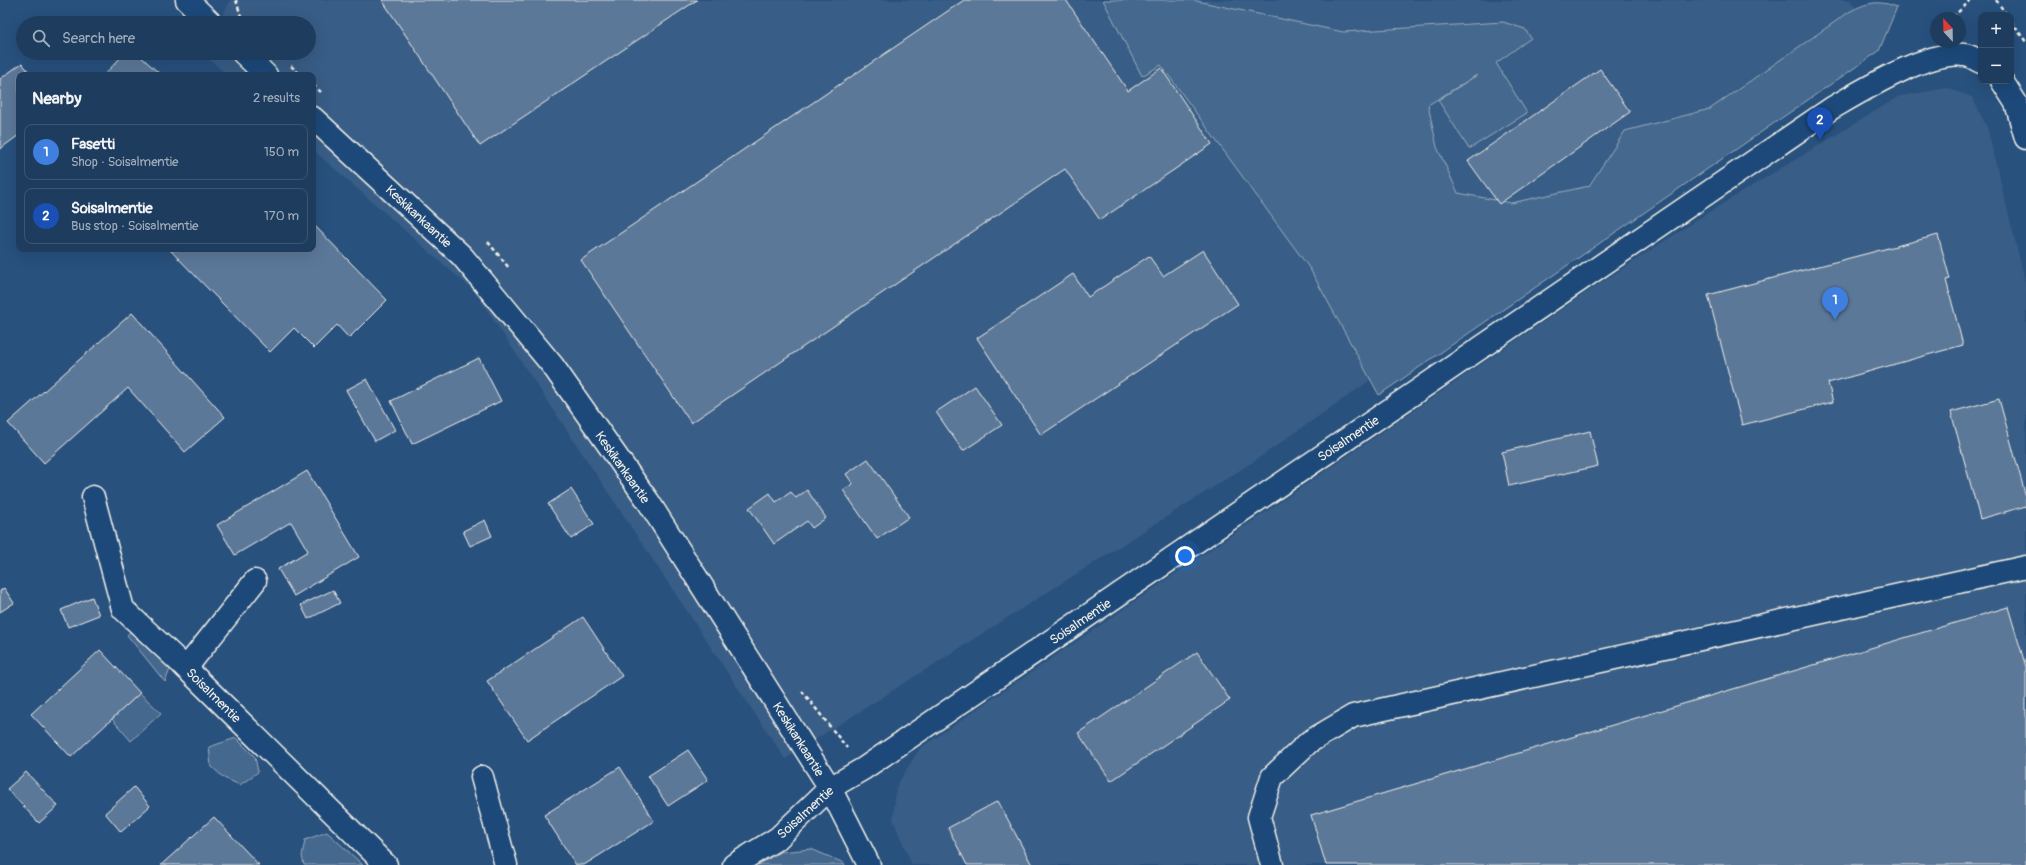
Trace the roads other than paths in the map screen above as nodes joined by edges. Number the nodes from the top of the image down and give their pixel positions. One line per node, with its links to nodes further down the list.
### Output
1 (187, 0): 2 (street)
2 (204, 16)
3 (249, 60): 5 (street)
4 (1978, 60): 14 (street, Soisalmentie)
5 (259, 72)
6 (2004, 84): 8 (street)
7 (316, 121): 14 (street, Keskikankaantie)
8 (2026, 138)
9 (93, 497): 12 (street, Soisalmentie)
10 (2026, 567): 19 (street)
11 (255, 581): 12 (street)
12 (186, 668): 15 (street, Soisalmentie)
13 (482, 777): 16 (street)
14 (830, 788): 17 (street, Soisalmentie); 18 (street, Keskikankaantie)
15 (386, 865)
16 (506, 865)
17 (734, 865)
18 (869, 865)
19 (1272, 865)

